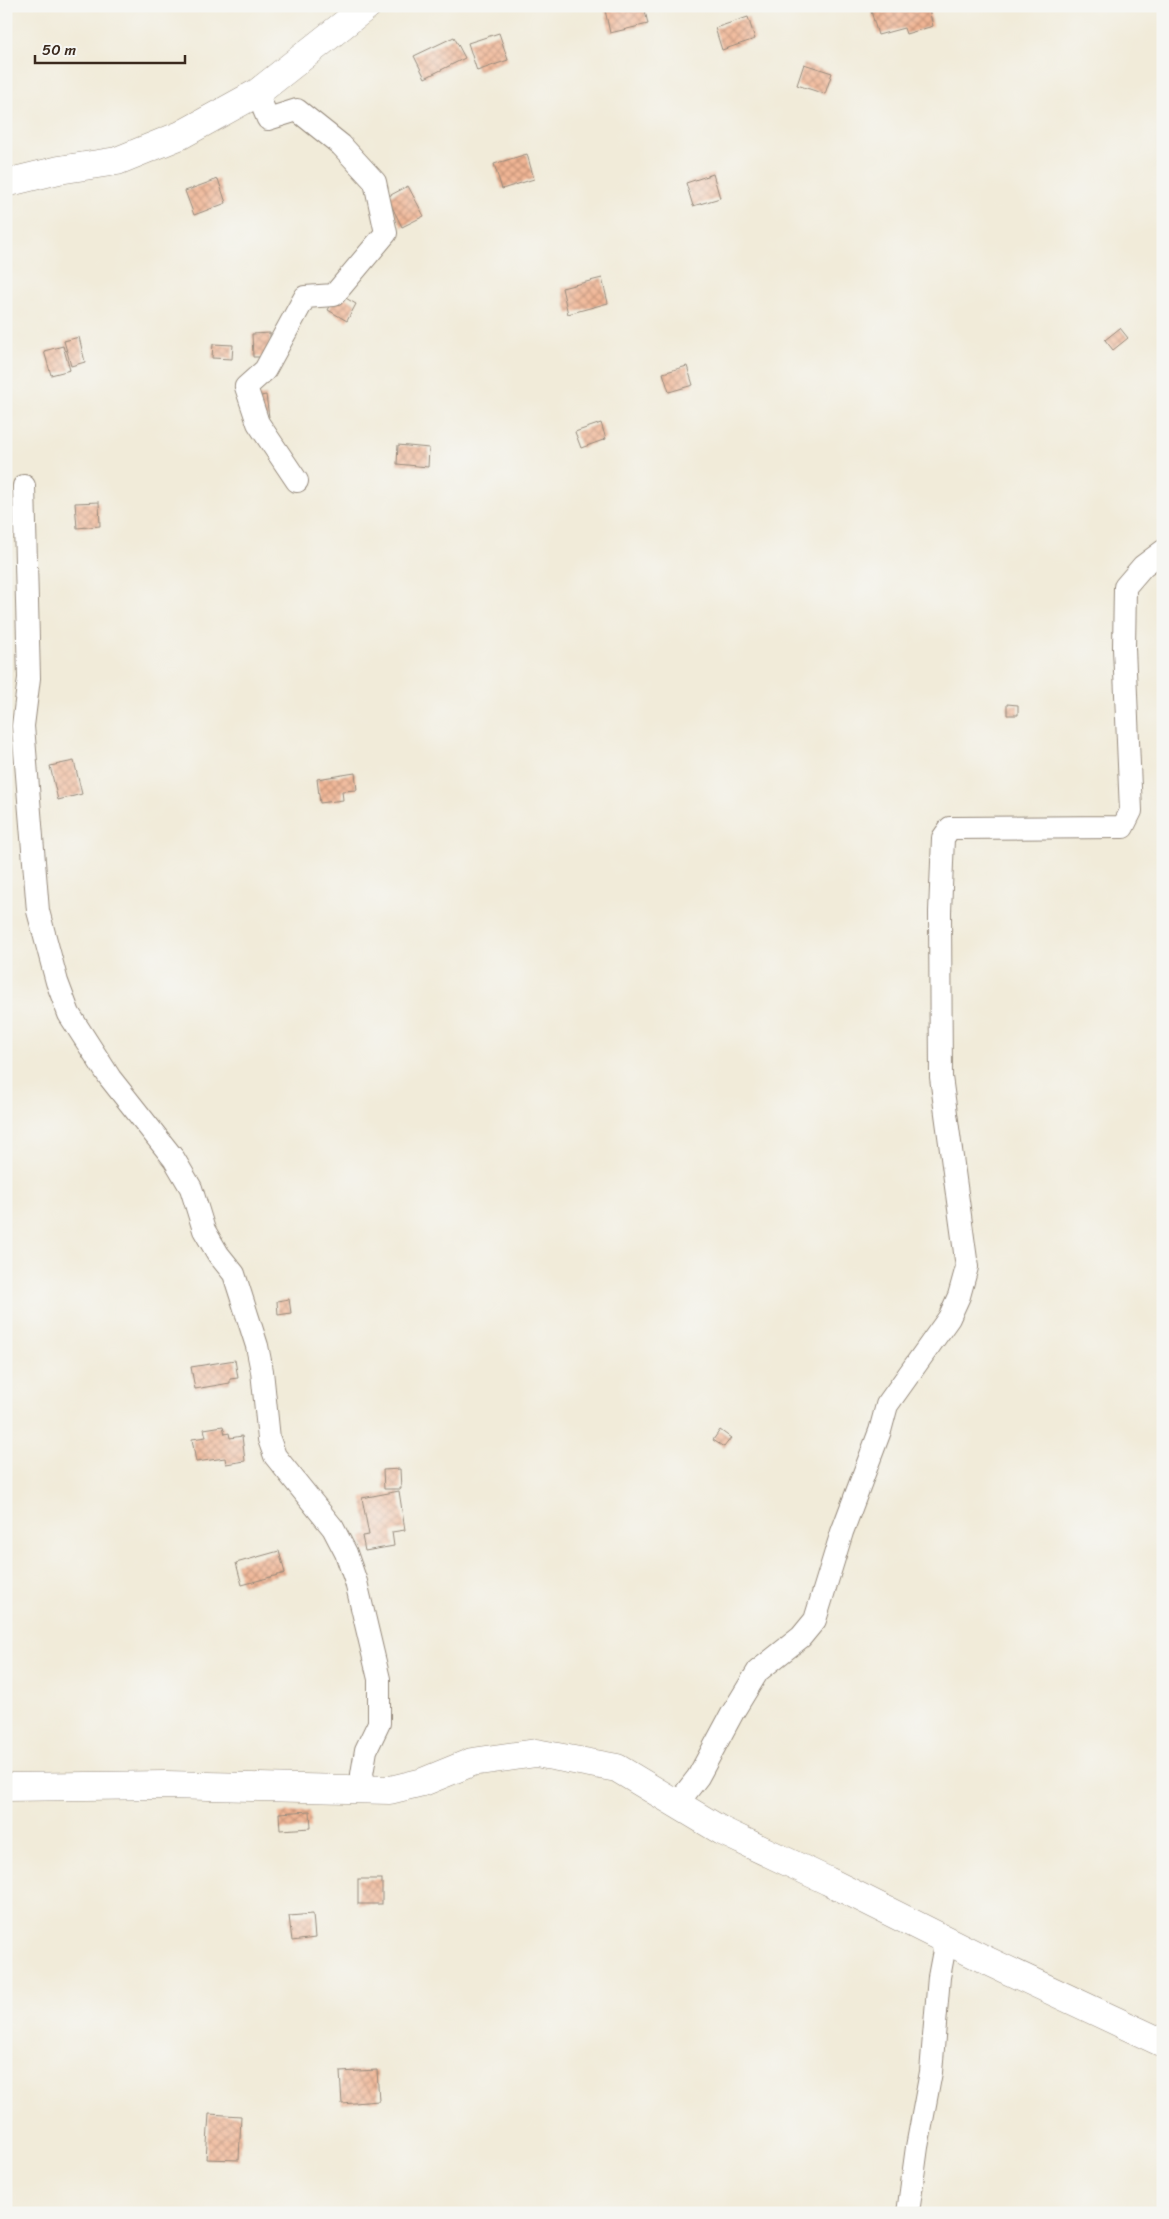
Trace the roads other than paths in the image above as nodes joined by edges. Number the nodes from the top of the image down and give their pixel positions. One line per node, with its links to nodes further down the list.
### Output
1 (367, 6): 2 (main road)
2 (257, 93): 3 (main road); 4 (street)
3 (6, 183)
4 (297, 481)
5 (24, 486): 8 (street)
6 (1163, 551): 9 (street)
7 (6, 1787): 8 (main road)
8 (366, 1790): 9 (main road)
9 (677, 1804): 10 (main road)
10 (946, 1940): 11 (main road); 12 (street)
11 (1163, 2043)
12 (908, 2213)

